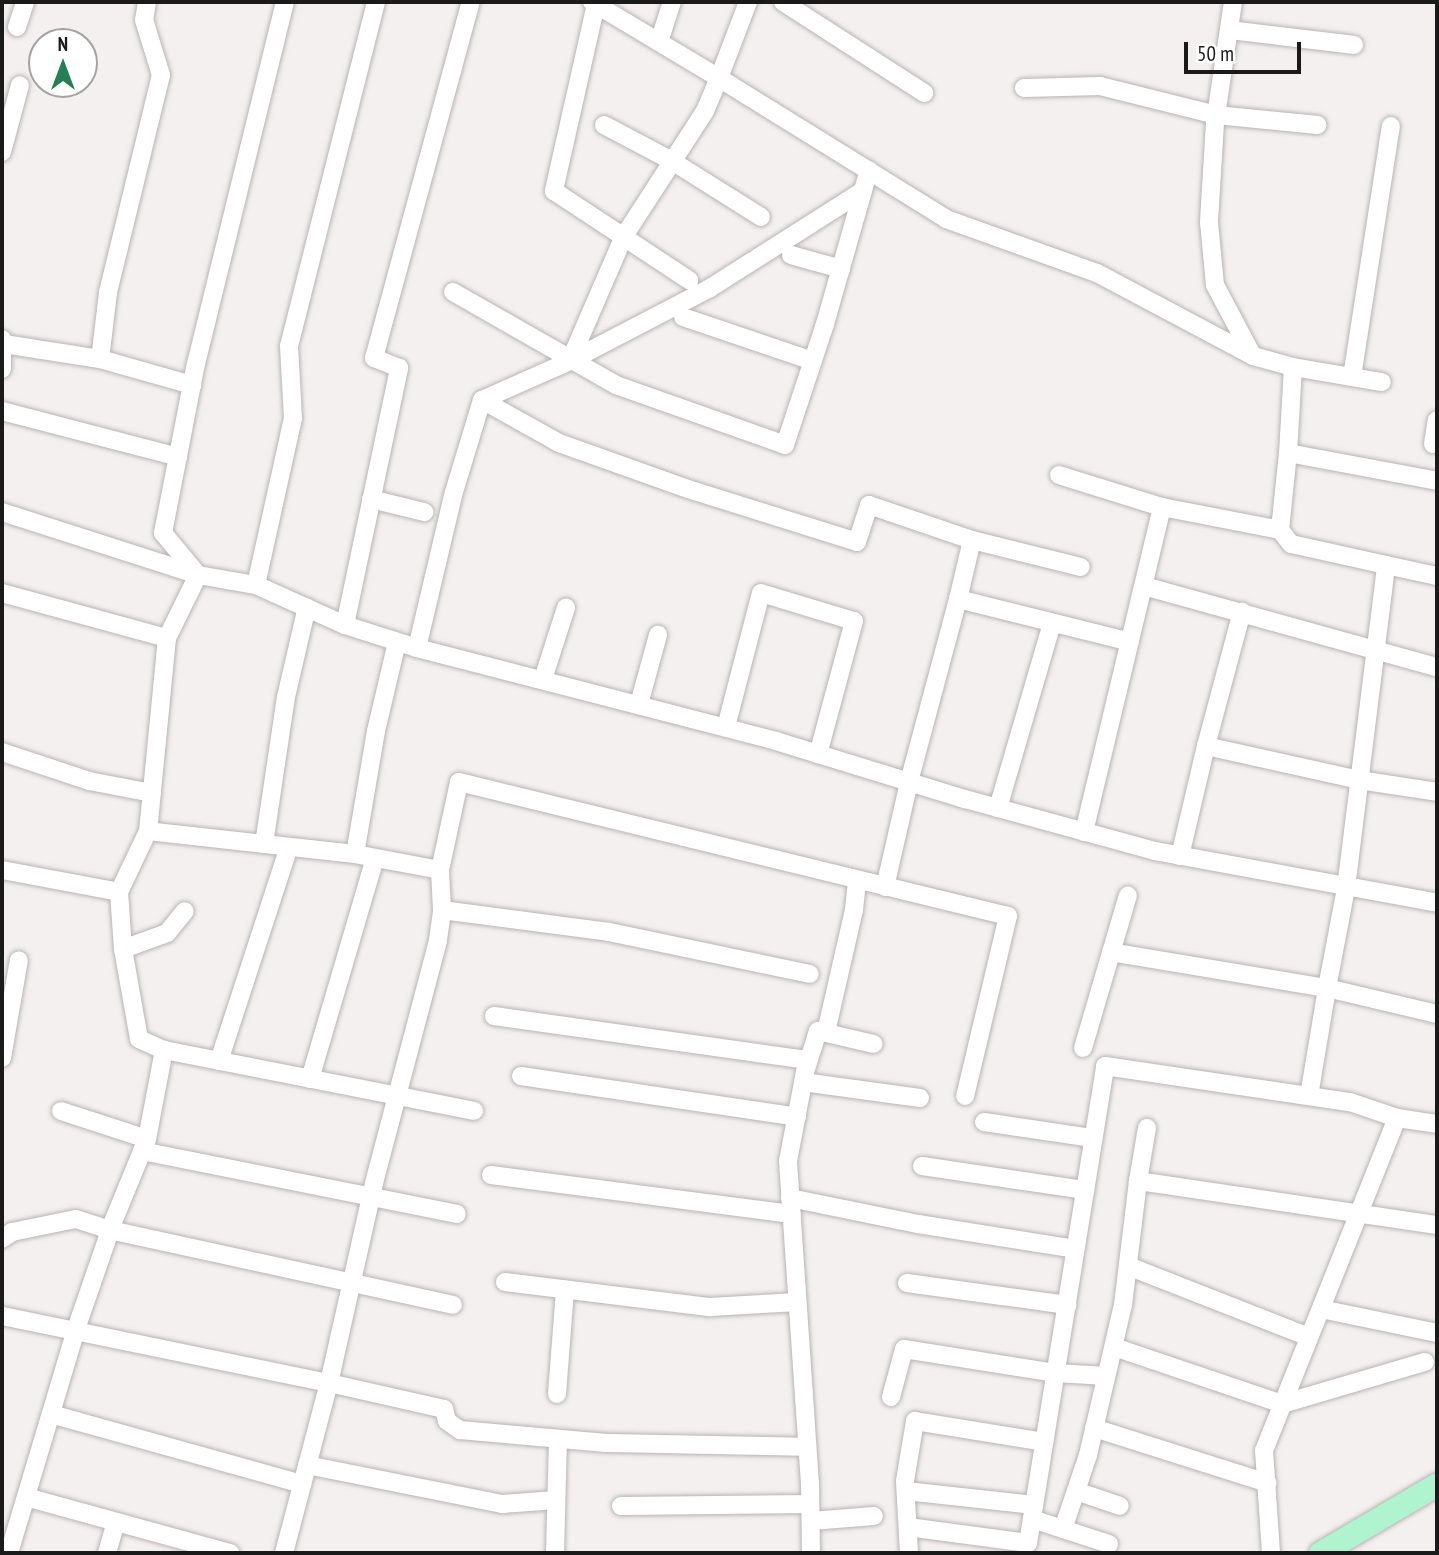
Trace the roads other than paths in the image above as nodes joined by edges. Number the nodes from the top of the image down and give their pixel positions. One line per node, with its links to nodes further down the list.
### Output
1 (25, 2): 11 (street)
2 (147, 2): 36 (street)
3 (285, 2): 43 (street)
4 (376, 2): 62 (street)
5 (471, 2): 52 (street)
6 (672, 2): 13 (street)
7 (748, 2): 15 (street)
8 (783, 2): 18 (street)
9 (1233, 2): 12 (street)
10 (594, 3): 13 (street); 28 (street)
11 (17, 27)
12 (1229, 30): 14 (street); 19 (street)
13 (659, 42): 15 (street)
14 (1354, 45)
15 (719, 78): 24 (street); 25 (street)
16 (20, 85): 23 (street)
17 (1024, 88): 19 (street)
18 (924, 93)
19 (1216, 116): 21 (street); 35 (street)
20 (604, 125): 24 (street)
21 (1318, 125)
22 (1391, 126): 41 (street)
23 (2, 152)
24 (672, 161): 27 (street); 28 (street)
25 (869, 170): 26 (street); 35 (street)
26 (863, 191): 30 (street); 38 (street)
27 (761, 217)
28 (624, 236): 31 (street); 38 (street)
29 (791, 255): 30 (street)
30 (841, 269): 37 (street)
31 (689, 280)
32 (453, 292): 38 (street)
33 (682, 317): 37 (street)
34 (3, 342): 36 (street); 40 (street)
35 (1253, 356): 39 (street)
36 (100, 359): 43 (street)
37 (813, 360): 38 (street)
38 (570, 361): 44 (street)
39 (1293, 367): 41 (street); 48 (street)
40 (2, 369)
41 (1352, 377): 42 (street)
42 (1382, 382)
43 (192, 385): 49 (street)
44 (482, 400): 57 (street); 76 (street)
45 (2, 411): 49 (street)
46 (1437, 420): 47 (street)
47 (1433, 443)
48 (1288, 453): 51 (street); 56 (street)
49 (178, 457): 60 (street)
50 (1059, 475): 53 (street)
51 (1437, 481)
52 (371, 499): 55 (street); 70 (street)
53 (1163, 507): 56 (street); 63 (street)
54 (2, 512): 60 (street)
55 (424, 512)
56 (1280, 530): 58 (street)
57 (972, 540): 59 (street); 65 (street)
58 (1385, 565): 61 (street); 75 (street)
59 (1081, 567)
60 (198, 575): 62 (street); 72 (street)
61 (1437, 576)
62 (256, 585): 66 (street)
63 (1143, 586): 68 (street); 74 (street)
64 (2, 593): 72 (street)
65 (958, 599): 69 (street); 85 (street)
66 (307, 607): 70 (street); 91 (street)
67 (566, 608): 78 (street)
68 (1242, 612): 75 (street); 81 (street)
69 (1052, 623): 74 (street); 88 (street)
70 (345, 625): 73 (street)
71 (658, 635): 79 (street)
72 (167, 638): 87 (street)
73 (397, 642): 76 (street); 93 (street)
74 (1130, 642): 90 (street)
75 (1375, 648): 77 (street); 84 (street)
76 (417, 649): 78 (street)
77 (1437, 667)
78 (542, 679): 79 (street)
79 (639, 704): 80 (street)
80 (726, 727): 83 (street); 83 (street)
81 (1206, 746): 84 (street); 94 (street)
82 (2, 752): 87 (street)
83 (818, 754): 85 (street)
84 (1359, 780): 86 (street); 100 (street)
85 (909, 782): 88 (street); 99 (street)
86 (1437, 792)
87 (152, 793): 89 (street)
88 (998, 808): 90 (street)
89 (148, 831): 91 (street); 101 (street)
90 (1084, 832): 94 (street)
91 (264, 844): 92 (street)
92 (289, 847): 93 (street); 119 (street)
93 (355, 854): 95 (street)
94 (1180, 856): 100 (street)
95 (375, 858): 97 (street); 121 (street)
96 (2, 870): 101 (street)
97 (440, 870): 98 (street); 104 (street)
98 (857, 880): 99 (street); 113 (street)
99 (885, 887): 124 (street)
100 (1346, 888): 103 (street); 110 (street)
101 (119, 892): 106 (street)
102 (1128, 895): 107 (street)
103 (1437, 903)
104 (442, 910): 109 (street); 123 (street)
105 (185, 911): 106 (street)
106 (123, 949): 116 (street)
107 (1111, 951): 110 (street); 115 (street)
108 (19, 960): 117 (street)
109 (810, 974)
110 (1326, 988): 111 (street); 125 (street)
111 (1437, 1014)
112 (494, 1016): 118 (street)
113 (826, 1032): 114 (street); 118 (street)
114 (874, 1044)
115 (1083, 1048)
116 (164, 1050): 119 (street); 135 (street)
117 (2, 1058)
118 (808, 1060): 122 (street)
119 (219, 1061): 121 (street)
120 (521, 1076): 129 (street)
121 (310, 1079): 123 (street)
122 (803, 1082): 126 (street); 129 (street)
123 (397, 1095): 128 (street); 140 (street)
124 (965, 1096)
125 (1309, 1096): 130 (street); 134 (street)
126 (920, 1098)
127 (61, 1111): 135 (street)
128 (474, 1111)
129 (797, 1117): 141 (street)
130 (1397, 1118): 132 (street); 142 (street)
131 (984, 1122): 134 (street)
132 (1437, 1124)
133 (1147, 1128): 138 (street)
134 (1093, 1138): 139 (street)
135 (144, 1145): 140 (street); 145 (street)
136 (922, 1166): 139 (street)
137 (491, 1175): 141 (street)
138 (1138, 1181): 142 (street); 148 (street)
139 (1085, 1190): 147 (street)
140 (371, 1196): 143 (street); 150 (street)
141 (791, 1206): 147 (street); 153 (street)
142 (1359, 1212): 144 (street); 156 (street)
143 (457, 1214)
144 (1437, 1225)
145 (110, 1230): 146 (street); 150 (street); 158 (street)
146 (2, 1239)
147 (1075, 1249): 155 (street)
148 (1128, 1266): 160 (street); 161 (street)
149 (505, 1282): 152 (street)
150 (351, 1283): 154 (street); 165 (street)
151 (907, 1283): 155 (street)
152 (565, 1290): 153 (street); 166 (street)
153 (797, 1302): 173 (street)
154 (453, 1305)
155 (1067, 1305): 163 (street)
156 (1321, 1309): 159 (street); 160 (street)
157 (2, 1316): 158 (street)
158 (76, 1329): 165 (street); 169 (street)
159 (1437, 1333)
160 (1309, 1337): 168 (street)
161 (1114, 1347): 164 (street); 168 (street)
162 (1425, 1362): 168 (street)
163 (1056, 1373): 164 (street); 167 (street); 172 (street)
164 (1106, 1376): 170 (street)
165 (329, 1383): 171 (street); 174 (street)
166 (557, 1394)
167 (891, 1396)
168 (1282, 1404): 175 (street)
169 (51, 1414): 176 (street); 180 (street)
170 (1094, 1428): 175 (street); 179 (street)
171 (558, 1439): 173 (street); 181 (street)
172 (1044, 1442): 178 (street); 184 (street)
173 (807, 1447): 185 (street)
174 (307, 1465): 176 (street); 181 (street)
175 (1267, 1483): 200 (street)
176 (302, 1484): 196 (street)
177 (1437, 1484): 191 (main road)
178 (906, 1491): 184 (street); 188 (street)
179 (1076, 1491): 183 (street); 189 (street)
180 (26, 1497): 187 (street); 193 (street)
181 (556, 1500): 197 (street)
182 (621, 1506): 185 (street)
183 (1120, 1506)
184 (1033, 1512): 188 (street); 189 (street)
185 (811, 1513): 186 (street); 198 (street)
186 (874, 1516)
187 (116, 1522): 192 (street); 194 (street)
188 (908, 1527): 199 (street)
189 (1063, 1529): 190 (street)
190 (1109, 1544)
191 (1352, 1544): 201 (main road)
192 (197, 1549): 195 (street)
193 (9, 1553)
194 (107, 1553)
195 (230, 1553)
196 (284, 1553)
197 (555, 1553)
198 (811, 1553)
199 (909, 1553)
200 (1270, 1553)
201 (1320, 1553)

